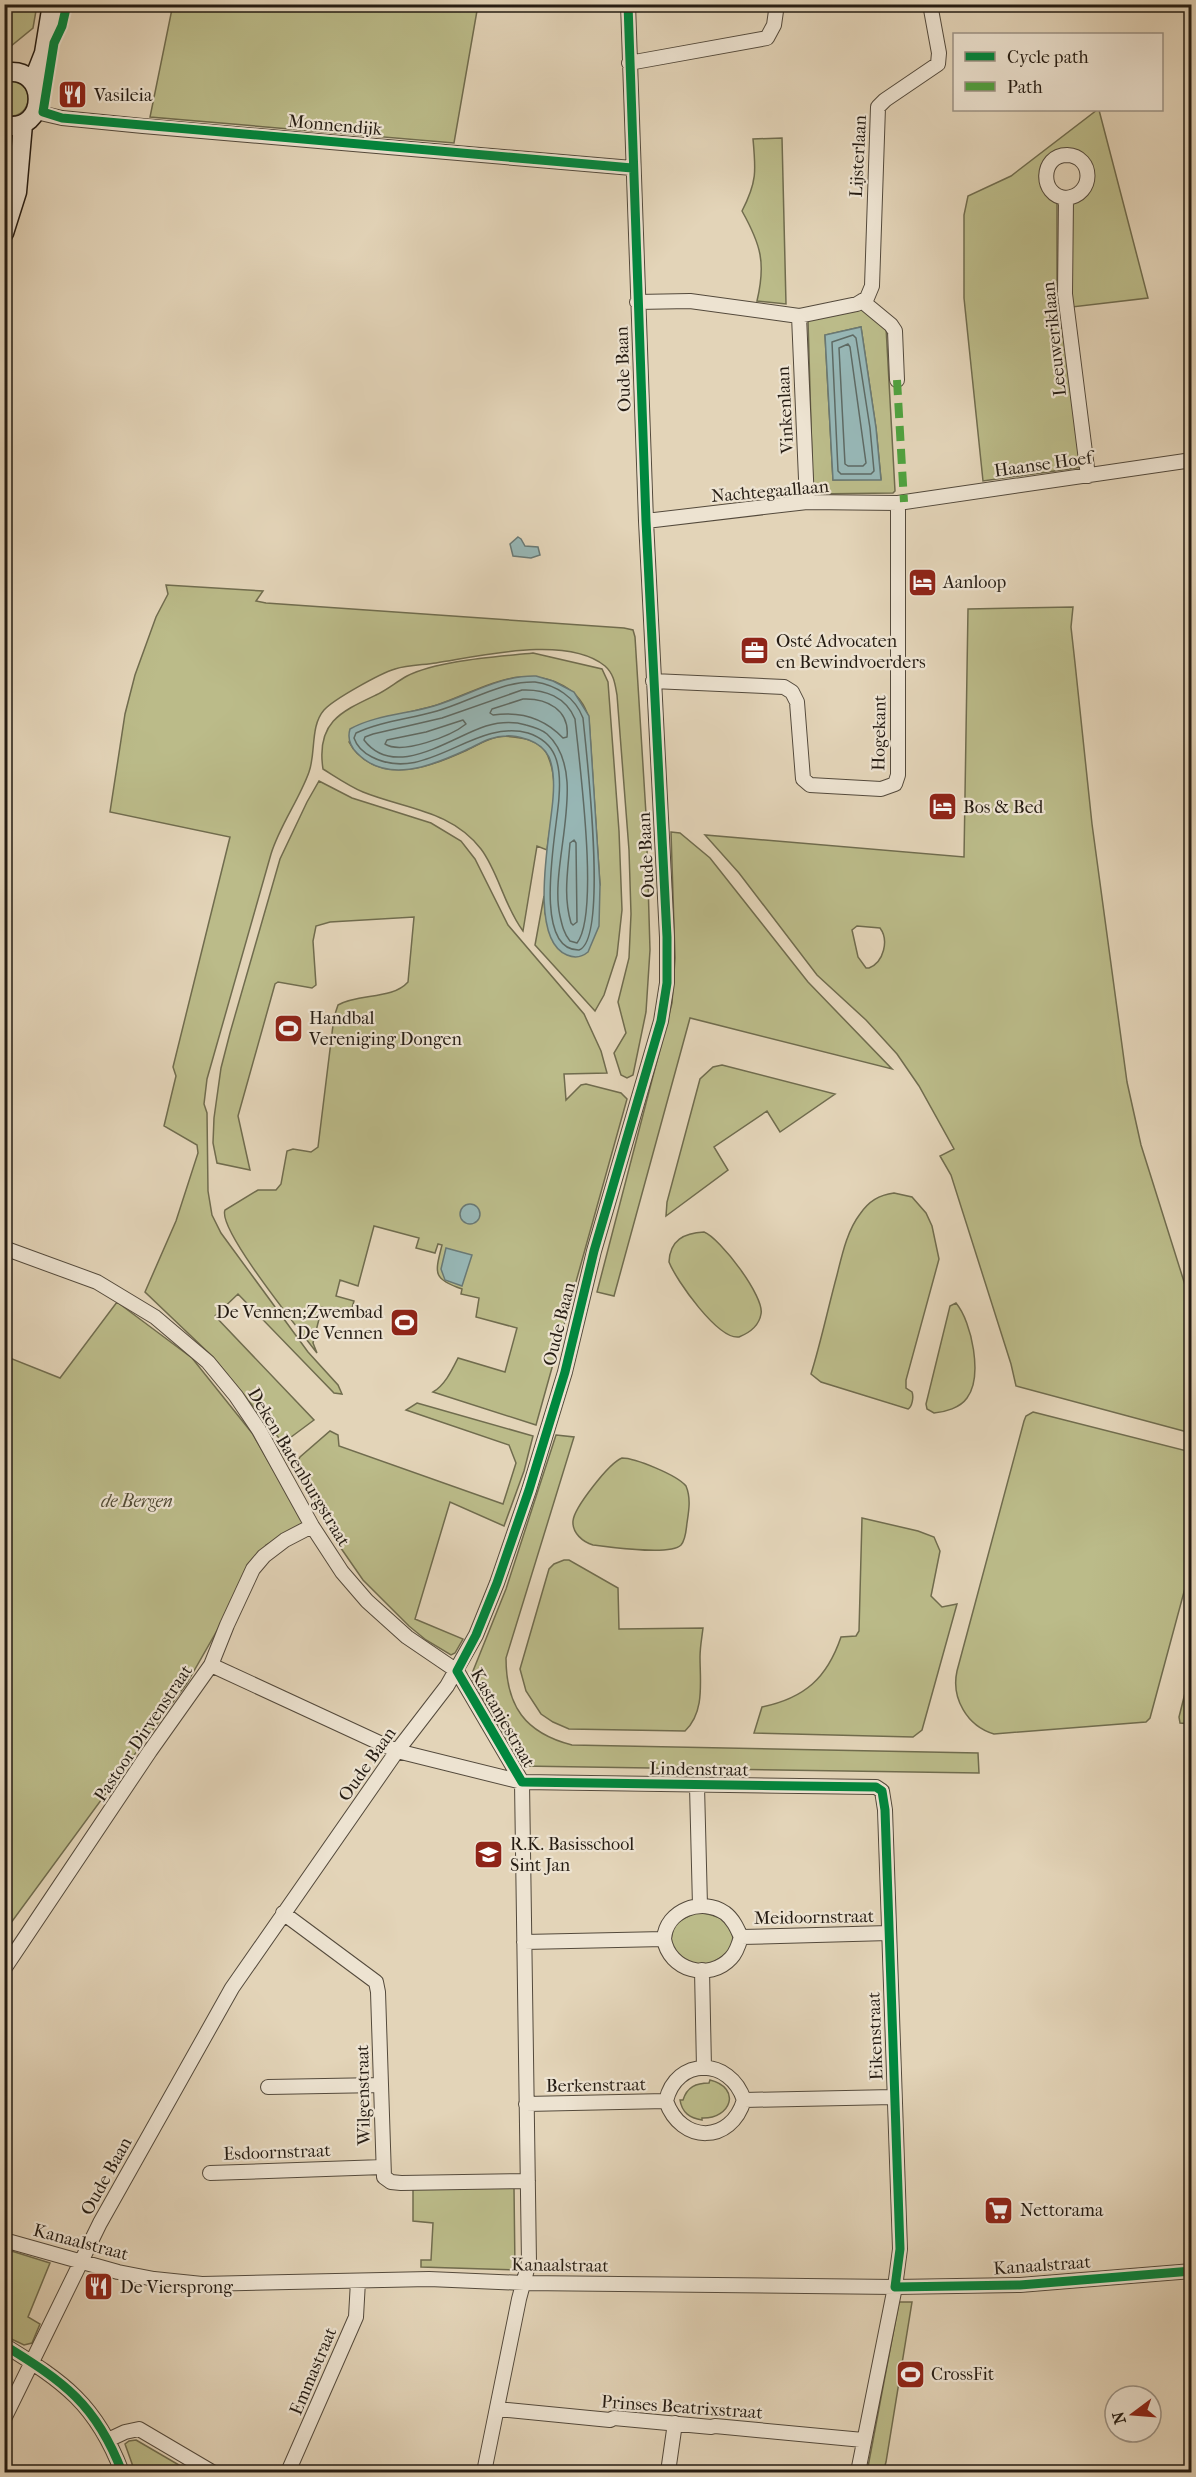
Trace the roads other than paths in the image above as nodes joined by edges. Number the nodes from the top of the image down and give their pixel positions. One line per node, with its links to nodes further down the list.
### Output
1 (52, 4): 5 (street)
2 (628, 4): 6 (street, Oude Baan)
3 (777, 4): 6 (street)
4 (930, 4): 15 (street, Lijsterlaan)
5 (48, 28): 7 (street); 8 (street)
6 (629, 63): 12 (street, Oude Baan)
7 (10, 73): 8 (street)
8 (33, 81): 9 (street)
9 (29, 118): 10 (street); 11 (street); 12 (street, Monnendijk)
10 (4, 127): 11 (street)
11 (20, 167): 14 (street)
12 (632, 168): 16 (street, Oude Baan)
13 (1066, 198): 20 (street, Leeuweriklaan)
14 (4, 233)
15 (862, 301): 17 (street); 18 (street)
16 (637, 302): 17 (street); 23 (street, Oude Baan)
17 (799, 316): 21 (street, Vinkenlaan)
18 (897, 380)
19 (1191, 460): 20 (street, Haanse Hoef)
20 (1088, 476): 22 (street, Haanse Hoef)
21 (807, 502): 22 (street, Nachtegaallaan); 23 (street, Nachtegaallaan)
22 (898, 503): 24 (street, Hogekant)
23 (646, 521): 24 (street, Oude Baan)
24 (653, 681): 28 (street, Oude Baan)
25 (4, 1248): 26 (street, Deken Batenburgstraat)
26 (312, 1526): 27 (street, Pastoor Dirvenstraat); 28 (street, Deken Batenburgstraat)
27 (211, 1665): 29 (street, Lindenstraat); 39 (street, Pastoor Dirvenstraat)
28 (457, 1671): 29 (street, Oude Baan); 30 (street, Kastanjestraat)
29 (397, 1751): 30 (street, Lindenstraat); 34 (street, Oude Baan)
30 (522, 1782): 31 (street, Lindenstraat); 38 (street, Kastanjestraat)
31 (697, 1786): 32 (street, Lindenstraat); 33 (street)
32 (876, 1787): 35 (street, Eikenstraat)
33 (700, 1906): 36 (street, Meidoornstraat); 37 (street)
34 (283, 1914): 42 (street, Wilgenstraat); 52 (street, Oude Baan)
35 (889, 1934): 36 (street, Meidoornstraat); 44 (street, Eikenstraat)
36 (741, 1937): 40 (street, Meidoornstraat)
37 (664, 1939): 38 (street); 40 (street)
38 (524, 1942): 47 (street, Kastanjestraat)
39 (4, 1969)
40 (702, 1970): 41 (street)
41 (704, 2068): 45 (street); 46 (street, Berkenstraat)
42 (381, 2085): 43 (street); 48 (street, Wilgenstraat)
43 (268, 2087)
44 (893, 2097): 45 (street); 56 (street, Eikenstraat)
45 (744, 2100): 46 (street, Berkenstraat)
46 (666, 2101): 47 (street, Berkenstraat)
47 (526, 2104): 50 (street, Kastanjestraat)
48 (382, 2167): 49 (street, Esdoornstraat); 50 (street, Wilgenstraat)
49 (210, 2173)
50 (528, 2181): 55 (street, Kastanjestraat)
51 (4, 2240): 52 (street, Kanaalstraat)
52 (81, 2262): 54 (street, Kanaalstraat); 58 (street, Oude Baan)
53 (1191, 2271): 56 (street, Kanaalstraat)
54 (358, 2281): 55 (street, Kanaalstraat); 66 (street, Emmastraat)
55 (524, 2283): 56 (street, Kanaalstraat); 59 (street, Kastanjestraat)
56 (895, 2287): 63 (street, Eikenstraat)
57 (4, 2345): 58 (street)
58 (33, 2362): 60 (street, Oude Baan); 62 (street)
59 (497, 2409): 61 (street, Prinses Beatrixstraat); 67 (street, Kastanjestraat)
60 (4, 2420)
61 (675, 2423): 63 (street, Prinses Beatrixstraat); 68 (street)
62 (108, 2440): 64 (street); 65 (street)
63 (863, 2440): 69 (street, Eikenstraat)
64 (122, 2472)
65 (212, 2472)
66 (288, 2472)
67 (484, 2472)
68 (668, 2472)
69 (858, 2472)

